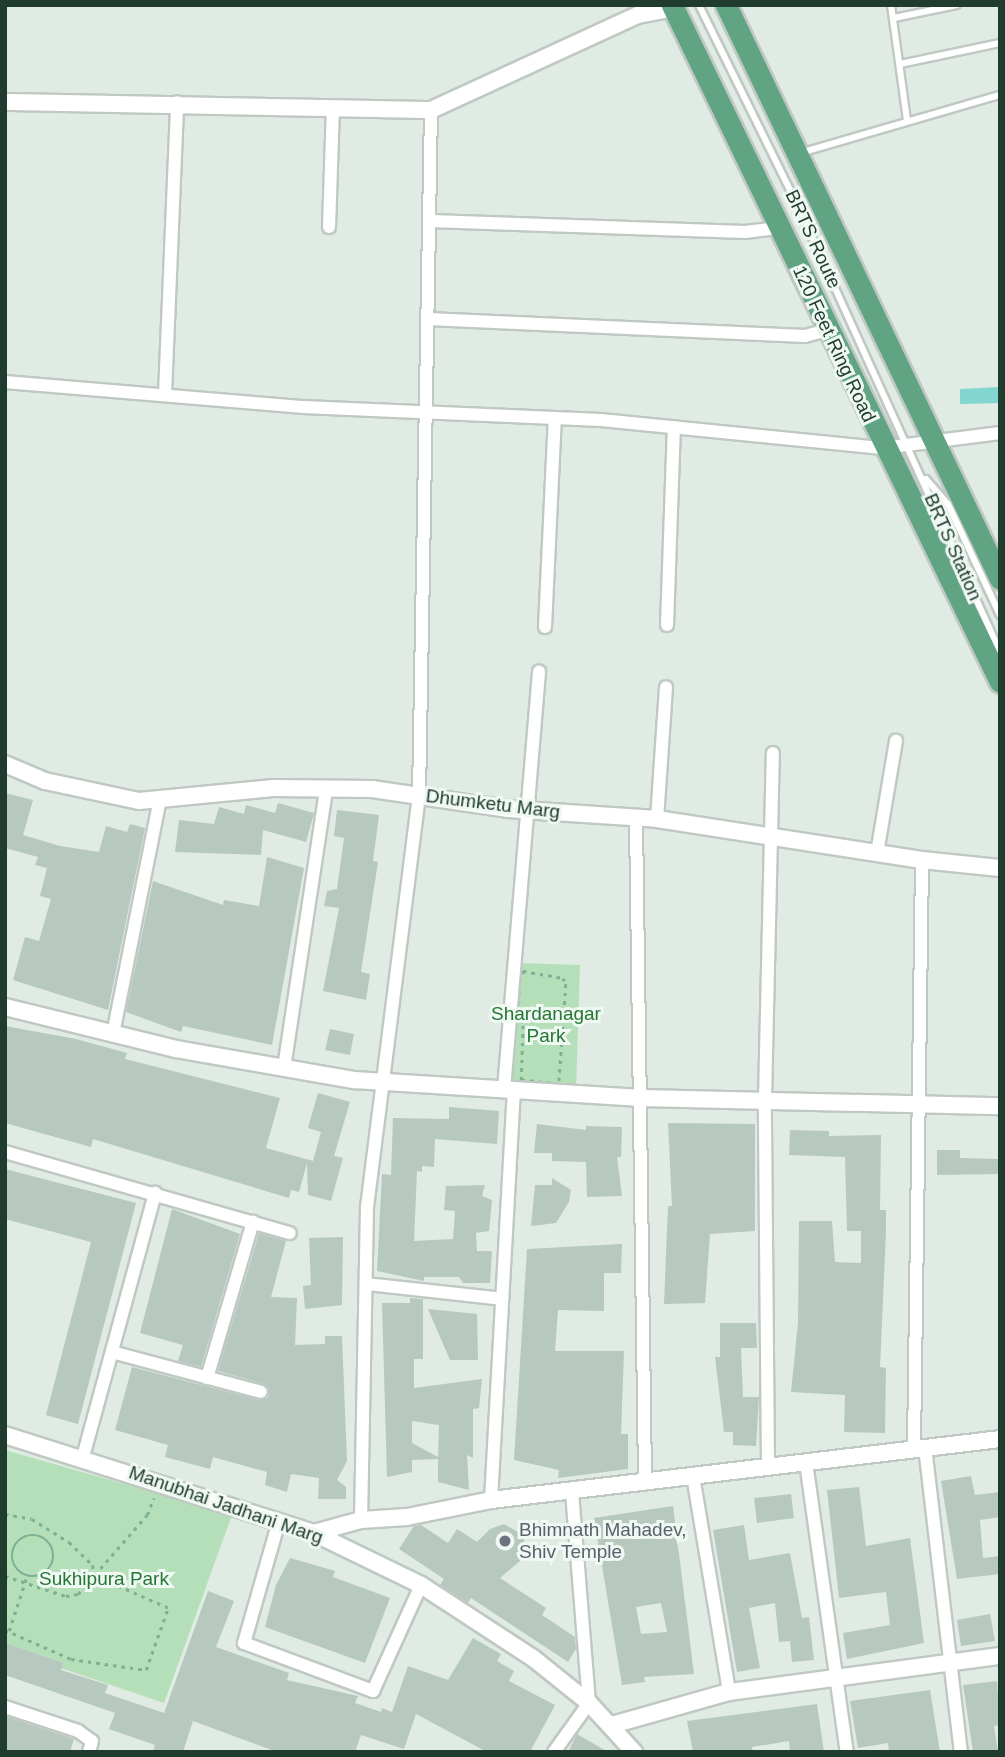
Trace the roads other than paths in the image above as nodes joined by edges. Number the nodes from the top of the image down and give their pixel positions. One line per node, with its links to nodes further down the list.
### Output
1 (699, 5): 28 (lane, BRTS Route)
2 (726, 5): 15 (main road)
3 (891, 5): 6 (lane)
4 (957, 5): 6 (lane)
5 (672, 7): 13 (street); 18 (main road, 120 Feet Ring Road)
6 (894, 18): 8 (lane)
7 (1000, 43): 8 (lane)
8 (900, 64): 14 (lane)
9 (1000, 95): 14 (lane)
10 (177, 102): 11 (street); 12 (street); 22 (street)
11 (5, 103)
12 (332, 107): 13 (street); 17 (street)
13 (431, 110): 16 (street)
14 (907, 120): 15 (lane)
15 (798, 154): 27 (main road)
16 (431, 221): 18 (street); 19 (street)
17 (329, 227)
18 (779, 228): 20 (main road, 120 Feet Ring Road)
19 (428, 319): 20 (street); 23 (street)
20 (828, 330): 29 (main road, 120 Feet Ring Road)
21 (5, 382): 22 (street)
22 (164, 394): 23 (street)
23 (427, 412): 24 (street); 44 (street)
24 (555, 418): 25 (street); 35 (street)
25 (674, 427): 29 (street); 34 (street)
26 (1000, 433): 27 (street)
27 (934, 439): 28 (street); 31 (main road)
28 (905, 443): 29 (street); 30 (lane, BRTS Route)
29 (883, 448): 38 (main road, 120 Feet Ring Road)
30 (922, 475): 33 (lane, BRTS Station); 36 (lane, BRTS Station)
31 (995, 556): 32 (main road)
32 (1000, 579)
33 (1000, 615)
34 (667, 625)
35 (545, 627)
36 (1000, 651)
37 (539, 671): 46 (street)
38 (1000, 682)
39 (666, 687): 48 (street)
40 (896, 741): 50 (street)
41 (774, 753): 49 (street)
42 (5, 764): 45 (street, Dhumketu Marg)
43 (326, 789): 44 (street, Dhumketu Marg); 45 (street, Dhumketu Marg); 56 (street)
44 (419, 796): 46 (street, Dhumketu Marg); 57 (street)
45 (160, 799): 55 (street)
46 (525, 811): 47 (street, Dhumketu Marg); 58 (street)
47 (636, 818): 48 (street, Dhumketu Marg); 59 (street)
48 (657, 819): 49 (street, Dhumketu Marg)
49 (769, 836): 50 (street, Dhumketu Marg); 60 (street)
50 (877, 853): 51 (street, Dhumketu Marg)
51 (922, 860): 52 (street, Dhumketu Marg); 61 (street)
52 (992, 868): 53 (street, Dhumketu Marg)
53 (1000, 876)
54 (5, 1007): 55 (street)
55 (113, 1034): 56 (street)
56 (284, 1068): 57 (street)
57 (383, 1082): 58 (street); 67 (street)
58 (513, 1087): 59 (street); 68 (street)
59 (641, 1098): 60 (street); 79 (street)
60 (765, 1099): 61 (street); 77 (street)
61 (917, 1103): 62 (street); 74 (street)
62 (1000, 1106)
63 (5, 1152): 64 (street)
64 (155, 1193): 65 (street); 69 (street)
65 (253, 1222): 66 (street); 70 (street)
66 (290, 1233)
67 (367, 1284): 68 (street); 82 (street)
68 (502, 1299): 81 (street)
69 (112, 1352): 70 (street); 75 (street)
70 (207, 1378): 71 (street)
71 (261, 1392)
72 (5, 1435): 75 (street, Manubhai Jadhani Marg)
73 (1000, 1438): 74 (street)
74 (919, 1448): 76 (street); 87 (street)
75 (83, 1457): 83 (street, Manubhai Jadhani Marg)
76 (806, 1462): 77 (street); 88 (street)
77 (768, 1467): 78 (street)
78 (693, 1476): 79 (street); 89 (street)
79 (645, 1482): 80 (street)
80 (572, 1490): 81 (street); 90 (street)
81 (491, 1500): 82 (street)
82 (361, 1520): 84 (street)
83 (279, 1521): 84 (street, Manubhai Jadhani Marg); 85 (street)
84 (314, 1533): 85 (street, Manubhai Jadhani Marg)
85 (421, 1585): 90 (street, Manubhai Jadhani Marg)
86 (1000, 1656): 87 (street)
87 (953, 1661): 88 (street); 97 (street)
88 (837, 1678): 89 (street); 96 (street)
89 (729, 1692): 92 (street)
90 (589, 1703): 92 (street, Manubhai Jadhani Marg); 94 (street)
91 (5, 1707): 93 (street)
92 (612, 1725): 95 (street, Manubhai Jadhani Marg)
93 (89, 1752)
94 (554, 1752)
95 (634, 1752)
96 (847, 1752)
97 (961, 1752)

